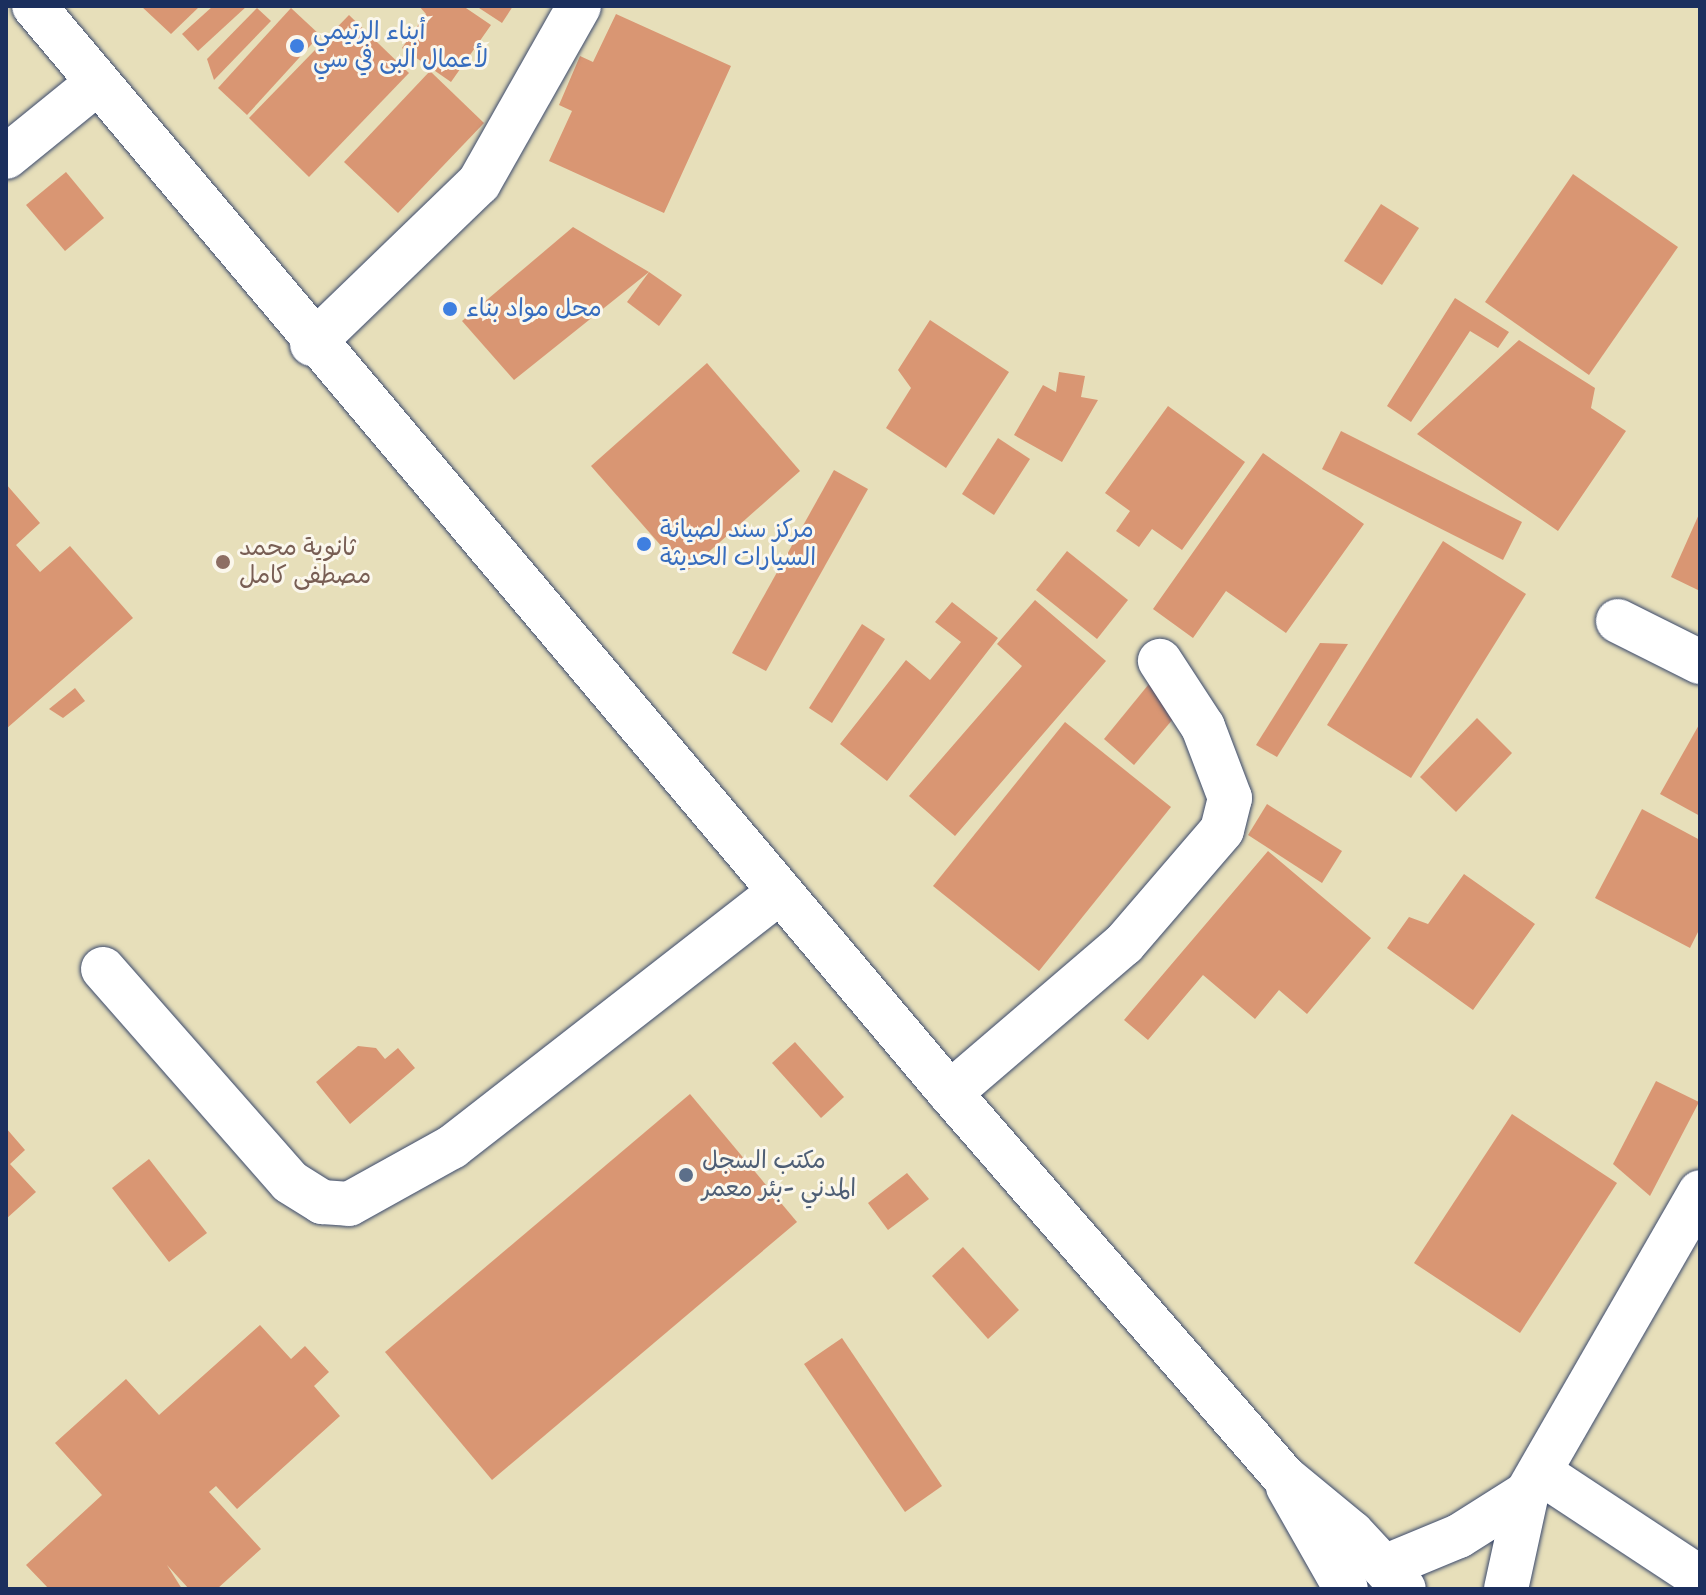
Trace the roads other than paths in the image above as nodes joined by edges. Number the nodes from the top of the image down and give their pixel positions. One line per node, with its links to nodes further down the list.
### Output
1 (34, 6): 3 (main road)
2 (579, 6): 5 (main road)
3 (97, 83): 4 (main road); 5 (main road)
4 (6, 157)
5 (312, 344): 9 (main road)
6 (1618, 621): 8 (main road)
7 (1160, 661): 11 (main road)
8 (1700, 662)
9 (779, 892): 10 (main road); 11 (main road)
10 (103, 969)
11 (950, 1093): 13 (main road)
12 (1700, 1192): 14 (main road)
13 (1284, 1477): 15 (main road); 17 (main road)
14 (1534, 1483): 15 (main road); 16 (main road); 18 (main road)
15 (1394, 1578)
16 (1700, 1578)
17 (1346, 1589)
18 (1506, 1589)

